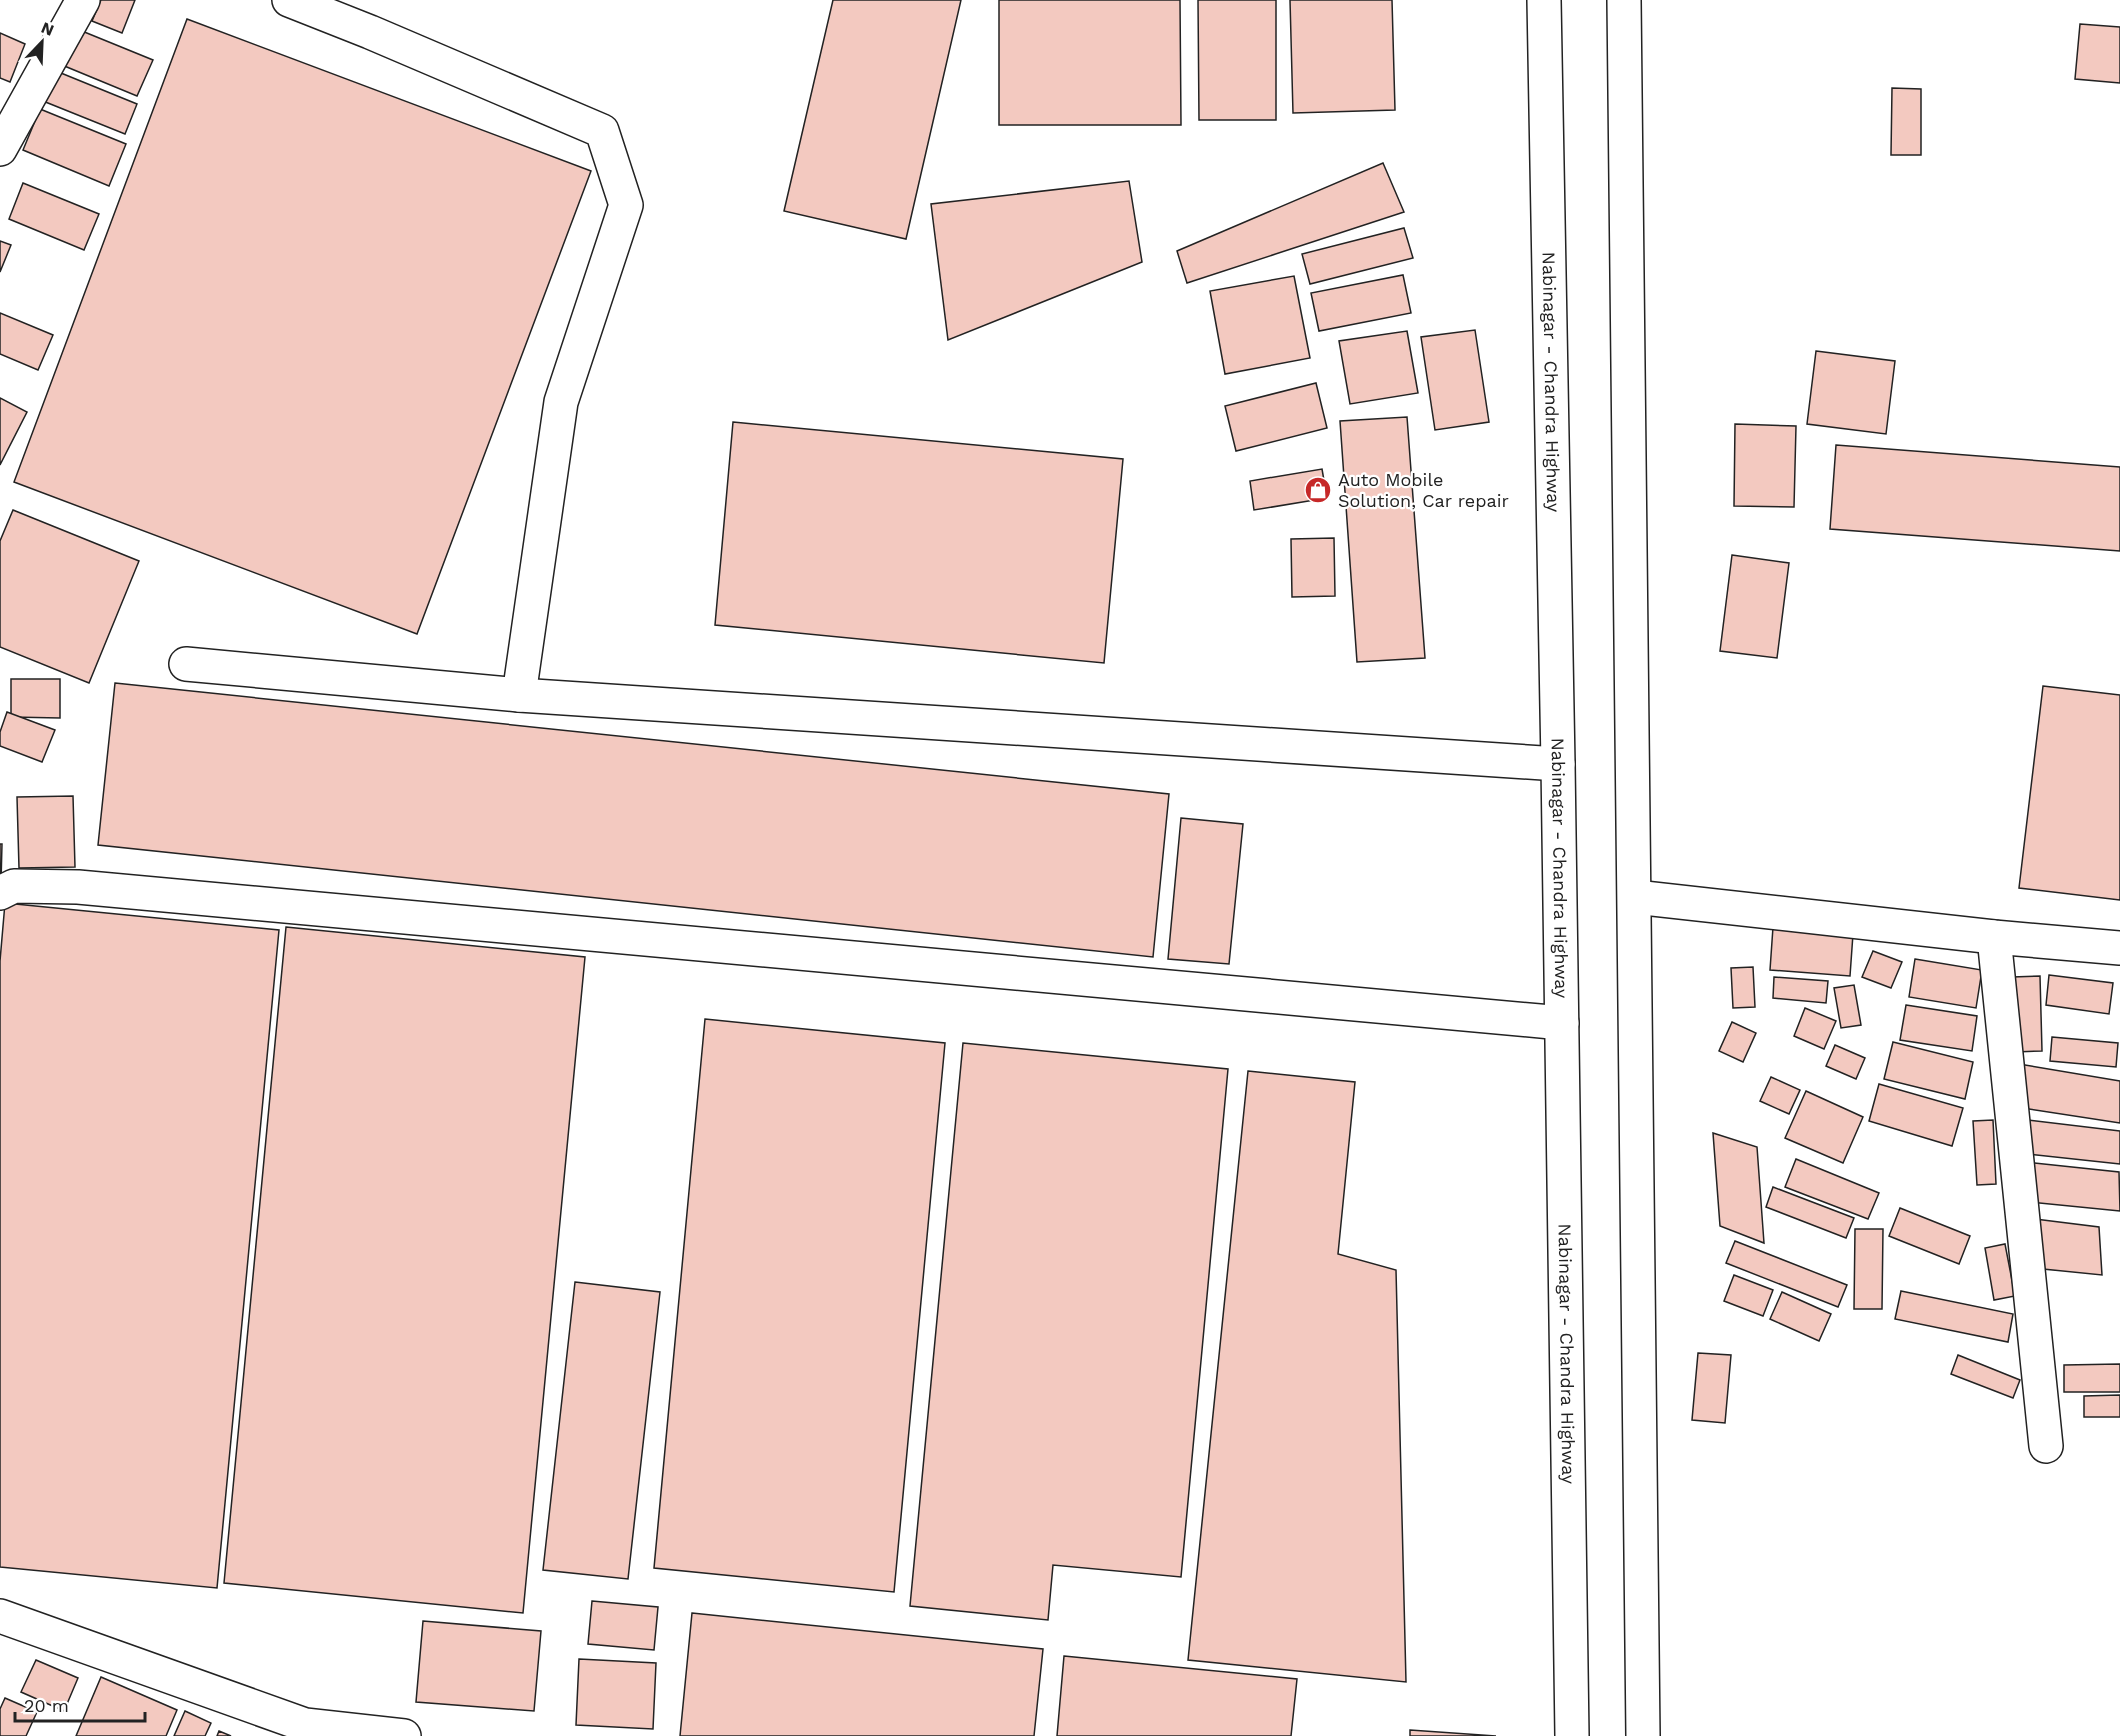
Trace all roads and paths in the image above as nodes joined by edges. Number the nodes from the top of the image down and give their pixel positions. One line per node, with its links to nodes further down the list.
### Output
1 (83, 0): 5 (main road)
2 (289, 0): 7 (main road)
3 (1544, 0): 8 (main road, Nabinagar - Chandra Highway)
4 (1624, 0): 10 (main road)
5 (0, 149)
6 (186, 664): 7 (main road)
7 (519, 695): 8 (main road)
8 (1558, 764): 13 (main road, Nabinagar - Chandra Highway)
9 (0, 893): 13 (main road)
10 (1635, 897): 11 (main road); 18 (main road)
11 (1994, 937): 12 (main road); 14 (main road)
12 (2120, 948)
13 (1562, 1023): 17 (main road, Nabinagar - Chandra Highway)
14 (2046, 1446)
15 (0, 1616): 16 (main road)
16 (404, 1736)
17 (1572, 1736)
18 (1643, 1736)

